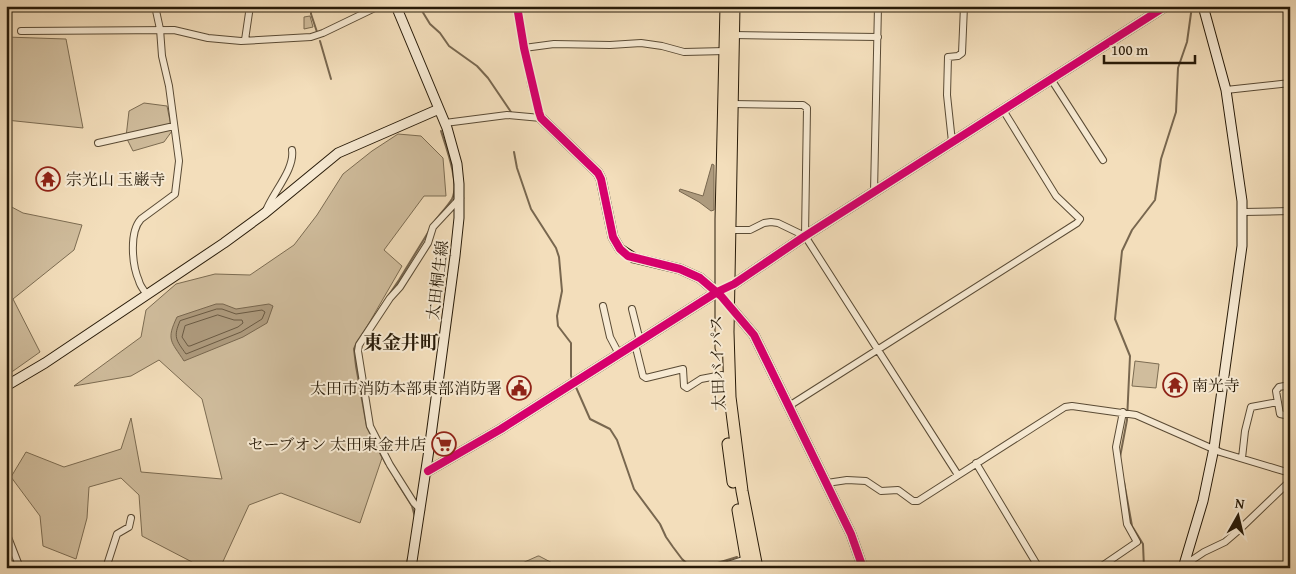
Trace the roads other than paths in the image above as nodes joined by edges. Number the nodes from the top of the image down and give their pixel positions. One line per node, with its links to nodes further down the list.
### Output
1 (155, 6): 12 (street)
2 (250, 6): 16 (street)
3 (379, 6): 16 (street)
4 (396, 6): 23 (street, 太田桐生線)
5 (517, 6): 17 (street)
6 (726, 6): 18 (highway, 太田バイパス)
7 (734, 6): 14 (highway, 太田バイパス)
8 (878, 6): 15 (street)
9 (964, 6): 28 (street)
10 (1203, 6): 21 (street)
11 (1161, 8): 19 (street)
12 (160, 30): 13 (street); 16 (street); 27 (street)
13 (21, 32)
14 (733, 35): 15 (street); 22 (highway, 太田バイパス)
15 (878, 37): 32 (street)
16 (245, 40)
17 (524, 48): 18 (street); 25 (street)
18 (725, 52): 39 (highway, 太田バイパス)
19 (1052, 79): 24 (street); 31 (street)
20 (1290, 83): 21 (street)
21 (1226, 90): 35 (street)
22 (732, 104): 37 (highway, 太田バイパス); 38 (street)
23 (440, 109): 26 (street, 太田桐生線); 36 (street)
24 (1004, 110): 28 (street); 45 (street)
25 (541, 118): 26 (street); 39 (street)
26 (445, 122): 33 (street, 太田桐生線)
27 (174, 126): 29 (street); 40 (street)
28 (952, 142): 32 (street)
29 (98, 143)
30 (292, 150): 36 (street)
31 (1103, 160)
32 (874, 192): 38 (street)
33 (460, 198): 62 (street, 太田桐生線); 62 (street)
34 (1290, 211): 35 (street)
35 (1243, 212): 54 (street)
36 (265, 214): 40 (street)
37 (729, 230): 38 (street); 39 (highway, 太田バイパス)
38 (805, 236): 39 (street); 45 (street)
39 (722, 291): 41 (highway, 太田バイパス); 44 (street); 47 (highway, 太田バイパス)
40 (147, 295): 49 (street)
41 (729, 305): 51 (street); 71 (highway, 太田バイパス)
42 (603, 306): 46 (street)
43 (632, 309): 44 (street)
44 (638, 342): 46 (street); 47 (street)
45 (878, 350): 51 (street); 59 (street)
46 (619, 354): 57 (street)
47 (722, 375): 65 (highway, 太田バイパス)
48 (1290, 385): 50 (street)
49 (6, 386)
50 (1278, 402): 53 (street); 55 (street)
51 (789, 406): 61 (street)
52 (1123, 412): 54 (street); 56 (street); 74 (street)
53 (1290, 416)
54 (1214, 448): 55 (street); 66 (street)
55 (1242, 458): 58 (street)
56 (976, 463): 59 (street); 73 (street)
57 (428, 471)
58 (1290, 473)
59 (958, 475): 61 (street)
60 (1290, 481): 66 (street)
61 (827, 483): 72 (street)
62 (421, 510): 69 (street, 太田桐生線)
63 (131, 518): 68 (street)
64 (6, 532): 67 (street)
65 (747, 564): 70 (street)
66 (1183, 565)
67 (20, 568)
68 (106, 568)
69 (411, 568)
70 (718, 568)
71 (756, 568)
72 (863, 568)
73 (1040, 568)
74 (1099, 568)

